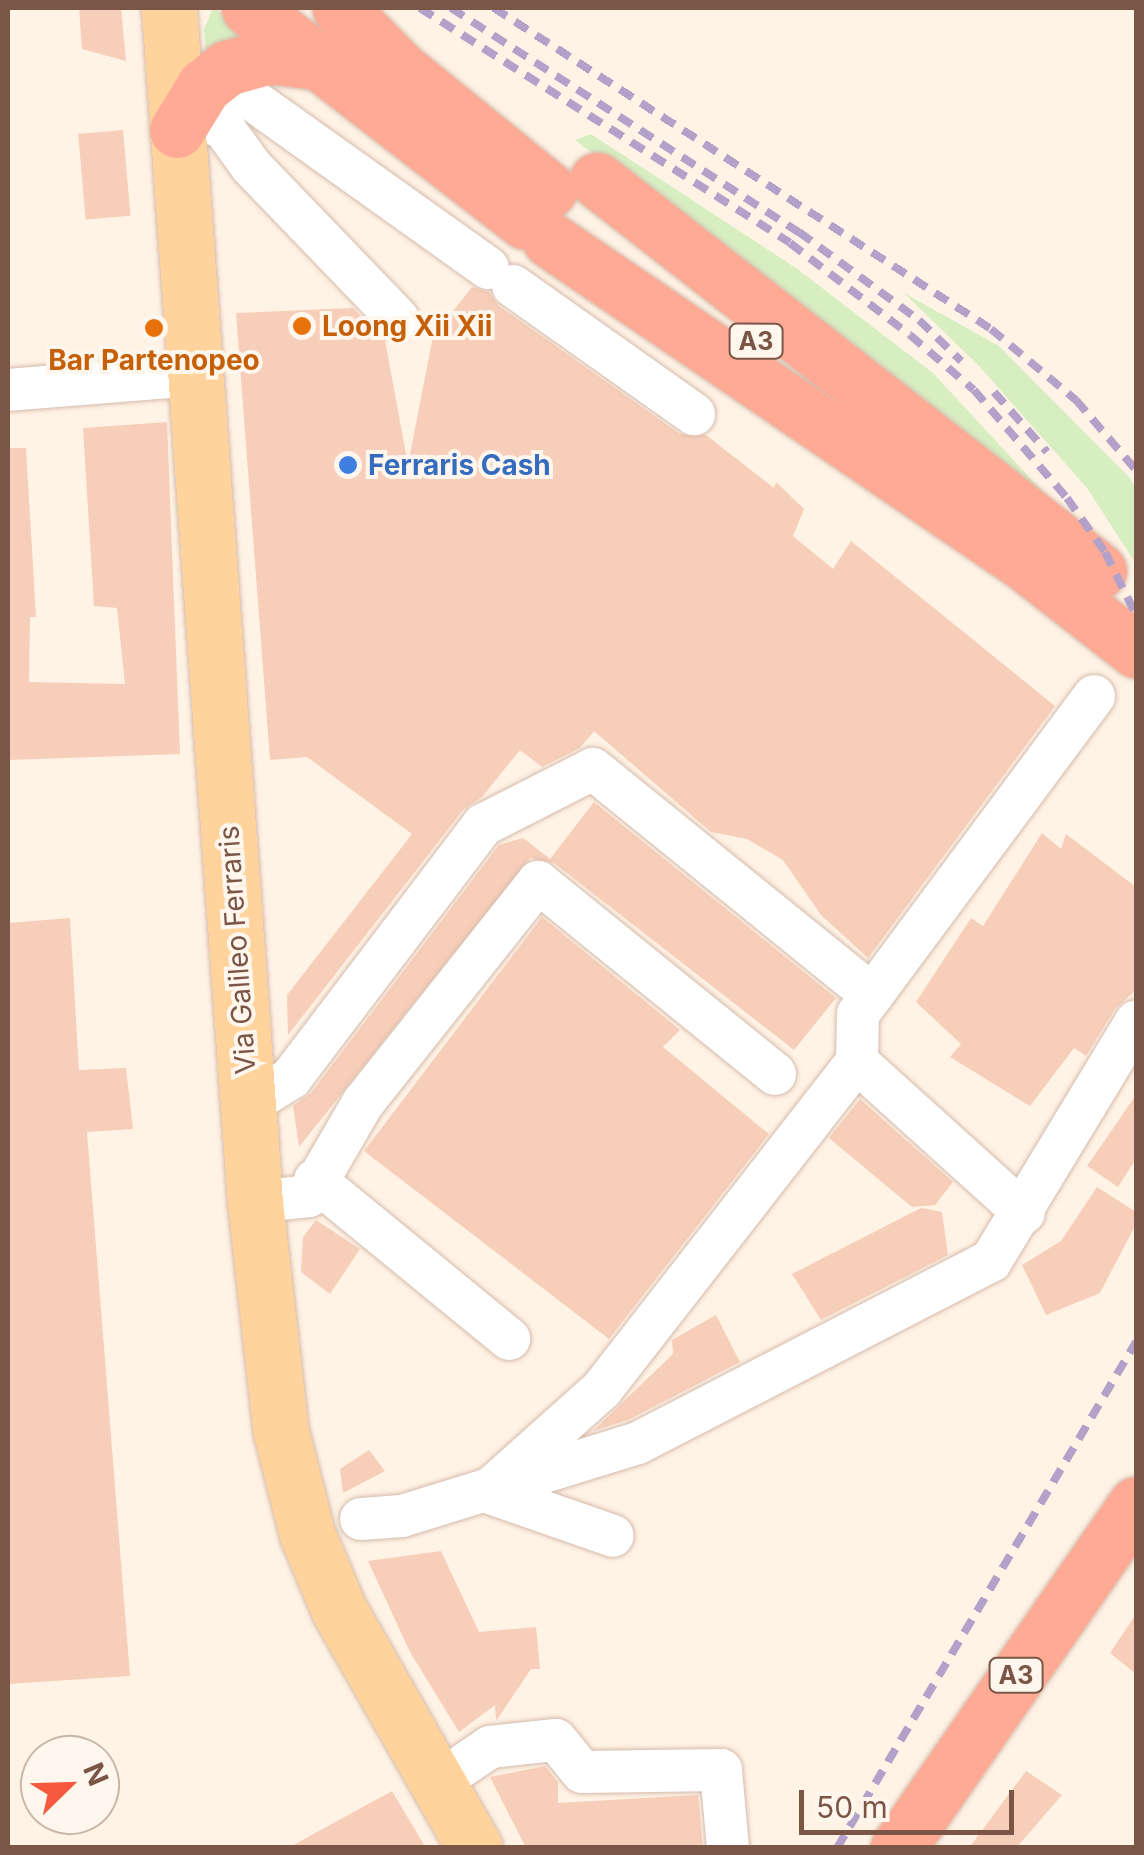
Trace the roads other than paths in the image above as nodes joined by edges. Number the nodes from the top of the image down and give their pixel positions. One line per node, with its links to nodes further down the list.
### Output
1 (169, 8): 6 (main road, Via Galileo Ferraris)
2 (249, 8): 5 (highway, A3)
3 (340, 8): 7 (highway, A3)
4 (351, 8): 7 (highway, A3)
5 (317, 62): 6 (highway); 7 (highway, A3)
6 (192, 107): 8 (street); 9 (main road, Via Galileo Ferraris); 11 (street)
7 (561, 200): 12 (highway, A3); 12 (highway, A3)
8 (398, 319)
9 (195, 376): 10 (street); 20 (main road, Via Galileo Ferraris)
10 (8, 390)
11 (694, 414)
12 (936, 475): 13 (highway, A3); 14 (highway, A3)
13 (1136, 600)
14 (1136, 650)
15 (1094, 696): 16 (street)
16 (872, 995): 18 (street); 20 (street)
17 (1136, 1022): 23 (street)
18 (857, 1062): 23 (street); 25 (street)
19 (775, 1074): 21 (street)
20 (248, 1105): 22 (main road, Via Galileo Ferraris)
21 (315, 1180): 22 (street); 24 (street)
22 (255, 1202): 27 (main road, Via Galileo Ferraris)
23 (1024, 1213): 25 (street)
24 (509, 1339)
25 (487, 1492): 27 (street); 28 (street)
26 (1136, 1504): 33 (highway, A3)
27 (308, 1534): 30 (main road, Via Galileo Ferraris)
28 (613, 1536)
29 (1136, 1569): 34 (highway, A3)
30 (437, 1784): 31 (main road, Via Galileo Ferraris); 32 (street)
31 (475, 1848)
32 (728, 1848)
33 (898, 1848)
34 (941, 1848)

